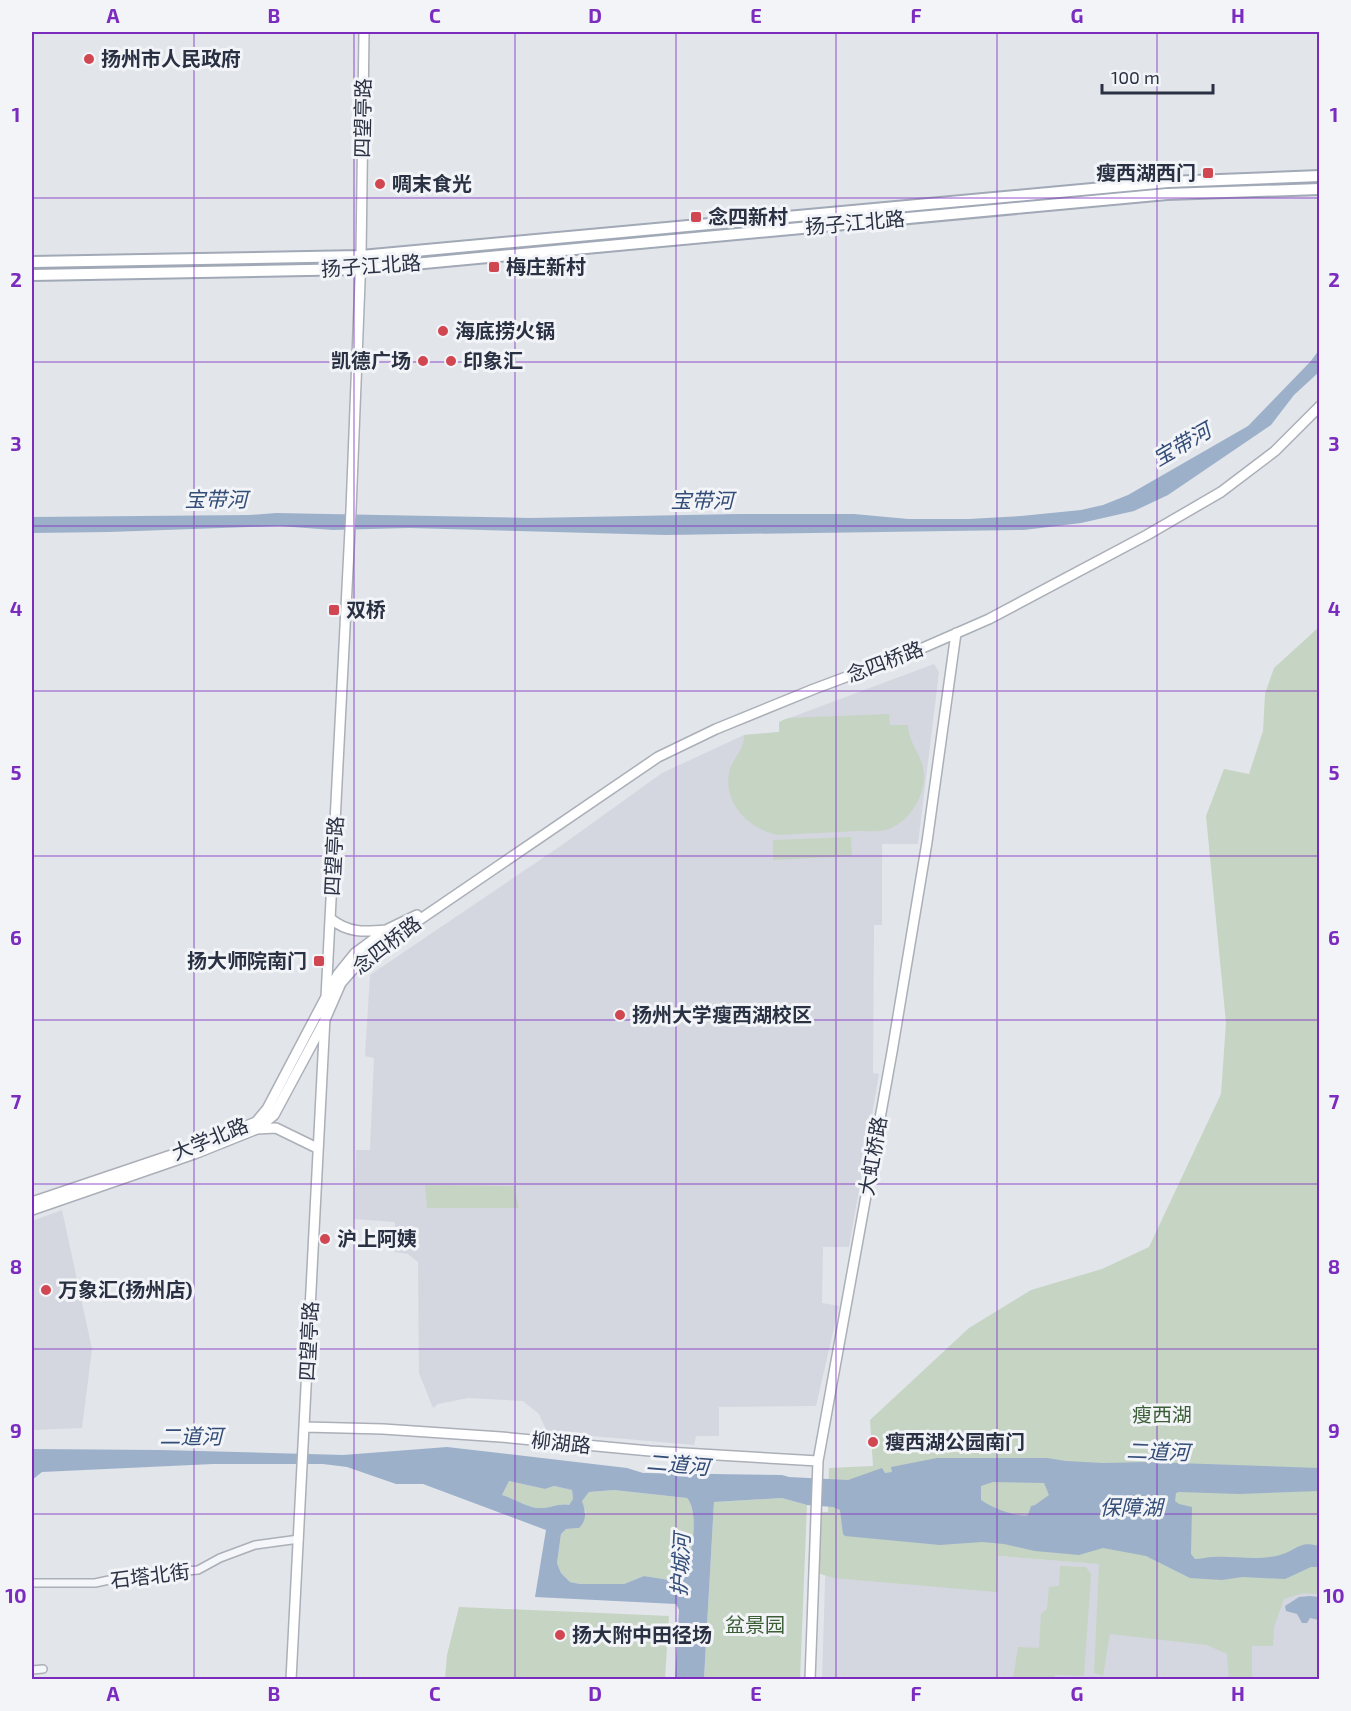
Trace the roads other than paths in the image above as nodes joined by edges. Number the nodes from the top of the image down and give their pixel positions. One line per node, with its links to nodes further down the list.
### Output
1 (364, 32): 4 (street, 四望亭路)
2 (1320, 176): 4 (main road, 扬子江北路)
3 (1320, 189): 6 (main road, 扬子江北路)
4 (361, 256): 5 (main road, 扬子江北路); 6 (street, 四望亭路)
5 (32, 262)
6 (360, 269): 7 (main road, 扬子江北路); 11 (street, 四望亭路)
7 (32, 275)
8 (1320, 406): 9 (street, 念四桥路)
9 (956, 633): 10 (street, 念四桥路); 20 (street, 大虹桥路)
10 (441, 904): 12 (street, 念四桥路); 14 (street, 念四桥路)
11 (331, 918): 12 (street); 13 (street, 四望亭路)
12 (386, 930): 13 (street, 念四桥路)
13 (326, 1000): 14 (street, 四望亭路); 17 (street, 大学北路)
14 (324, 1022): 15 (street, 大学北路); 16 (street, 四望亭路)
15 (258, 1129): 16 (street); 18 (street, 大学北路)
16 (317, 1148): 19 (street, 四望亭路)
17 (32, 1202)
18 (32, 1210)
19 (305, 1427): 20 (street, 柳湖路); 21 (street, 四望亭路)
20 (818, 1461): 26 (street, 大虹桥路)
21 (299, 1539): 22 (street, 石塔北街); 25 (street, 四望亭路)
22 (32, 1584)
23 (43, 1669): 24 (street)
24 (32, 1670)
25 (291, 1680)
26 (810, 1680)

